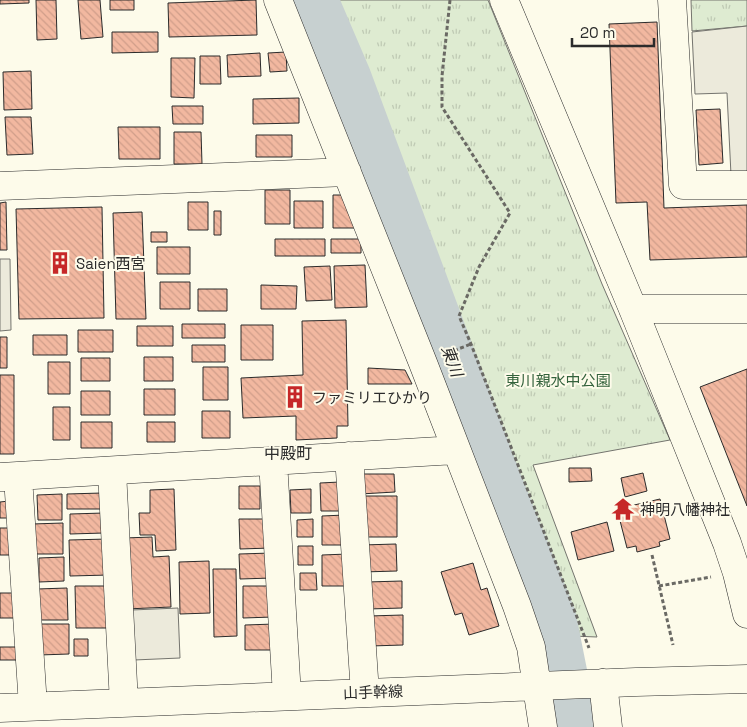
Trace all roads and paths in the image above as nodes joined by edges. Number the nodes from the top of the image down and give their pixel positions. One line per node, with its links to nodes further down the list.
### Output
1 (278, 0): 5 (street)
2 (450, 0): 20 (path)
3 (504, 0): 8 (street)
4 (672, 0): 6 (street)
5 (347, 172): 7 (street); 10 (street)
6 (747, 185)
7 (0, 186)
8 (633, 309): 9 (street); 16 (street)
9 (747, 309)
10 (456, 450): 11 (street); 23 (street)
11 (349, 456): 12 (street); 24 (street)
12 (273, 461): 13 (street); 25 (street)
13 (112, 471): 14 (street); 26 (street)
14 (9, 477): 27 (street)
15 (652, 555): 17 (path)
16 (738, 573): 17 (path); 18 (street)
17 (659, 586): 19 (path)
18 (747, 614)
19 (672, 645)
20 (589, 648)
21 (747, 679): 22 (street, 山手幹線)
22 (597, 683): 23 (street, 山手幹線); 30 (street)
23 (542, 685): 24 (street, 山手幹線); 29 (street)
24 (365, 692): 25 (street, 山手幹線)
25 (287, 696): 26 (street, 山手幹線)
26 (124, 703): 27 (street, 山手幹線)
27 (33, 706): 28 (street, 山手幹線)
28 (0, 708)
29 (543, 727)
30 (608, 727)

